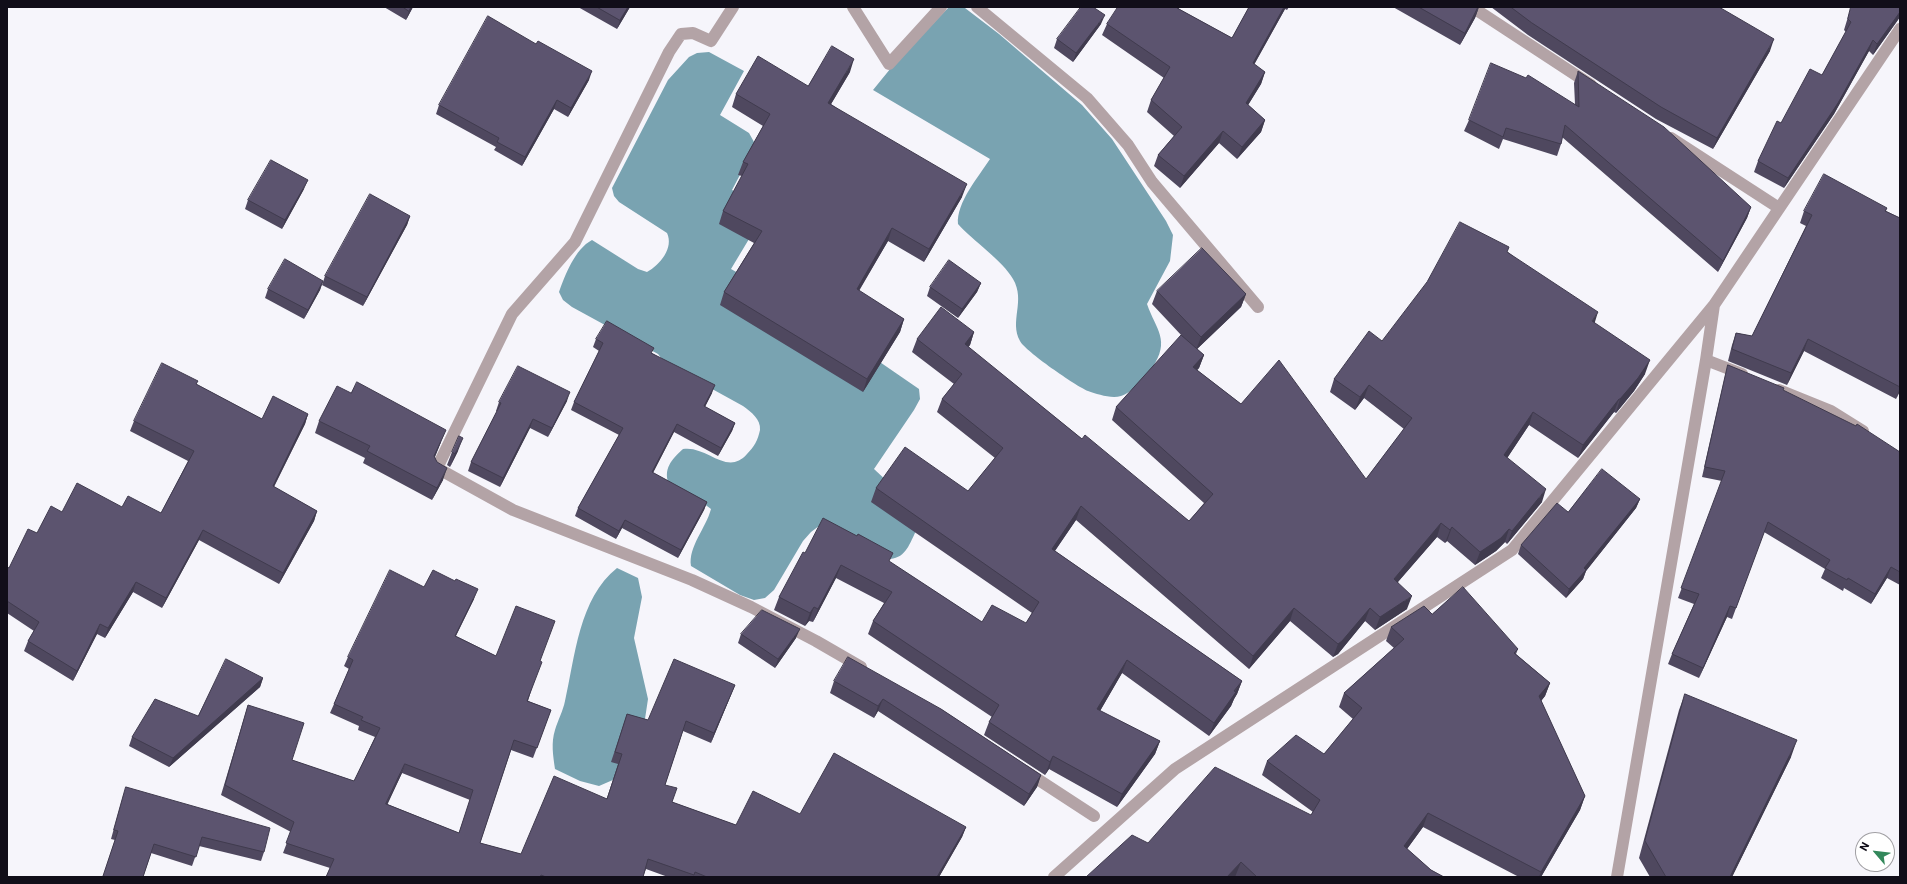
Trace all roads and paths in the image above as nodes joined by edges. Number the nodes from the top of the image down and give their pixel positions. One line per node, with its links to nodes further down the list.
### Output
1 (733, 7): 16 (street)
2 (853, 7): 3 (street)
3 (941, 7)
4 (977, 7): 11 (street)
5 (1472, 7): 7 (street)
6 (1900, 29): 9 (street)
7 (1599, 90)
8 (1659, 130): 9 (street)
9 (1779, 208): 10 (street)
10 (1714, 305): 12 (street); 19 (street)
11 (1258, 307)
12 (1706, 360): 13 (street); 20 (street)
13 (1750, 378)
14 (1765, 384): 15 (street)
15 (1875, 440)
16 (868, 672)
17 (1014, 764): 18 (street)
18 (1094, 816)
19 (1054, 877)
20 (1617, 877)

